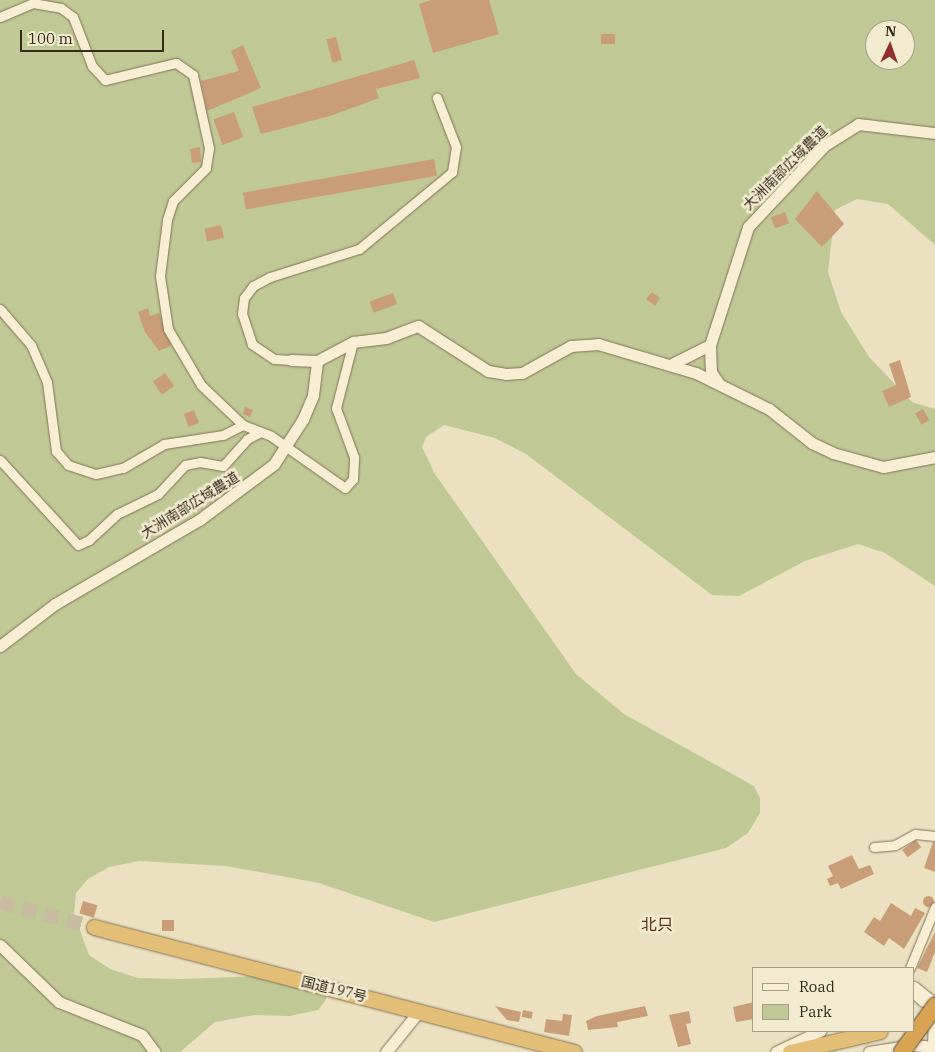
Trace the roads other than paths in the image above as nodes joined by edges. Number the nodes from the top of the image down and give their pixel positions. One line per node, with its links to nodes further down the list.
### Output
1 (0, 17): 11 (street)
2 (436, 98): 7 (street)
3 (935, 133): 6 (street, 大洲南部広域農道)
4 (0, 309): 11 (street)
5 (353, 342): 8 (street); 9 (street); 13 (street)
6 (710, 345): 9 (street); 10 (street, 大洲南部広域農道)
7 (291, 360): 8 (street)
8 (317, 360): 13 (street, 大洲南部広域農道)
9 (672, 364): 10 (street)
10 (720, 386): 14 (street)
11 (243, 425): 12 (street)
12 (259, 433): 13 (street); 15 (street)
13 (288, 449): 16 (street, 大洲南部広域農道)
14 (935, 458)
15 (0, 460)
16 (0, 646)
17 (935, 836): 18 (street)
18 (874, 847)
19 (935, 907): 22 (street)
20 (94, 927): 26 (highway, 国道197号)
21 (0, 945): 33 (street)
22 (910, 967)
23 (915, 988): 25 (street)
24 (915, 995): 25 (street)
25 (931, 1007): 27 (highway); 30 (highway, bridge); 32 (street)
26 (420, 1010): 34 (street); 35 (highway, 国道197号)
27 (915, 1017)
28 (818, 1032): 36 (street)
29 (876, 1032): 37 (highway)
30 (915, 1032)
31 (915, 1032): 39 (highway, bridge)
32 (934, 1045): 38 (street)
33 (155, 1052)
34 (386, 1052)
35 (574, 1052)
36 (776, 1052)
37 (790, 1052)
38 (869, 1052)
39 (902, 1052)

